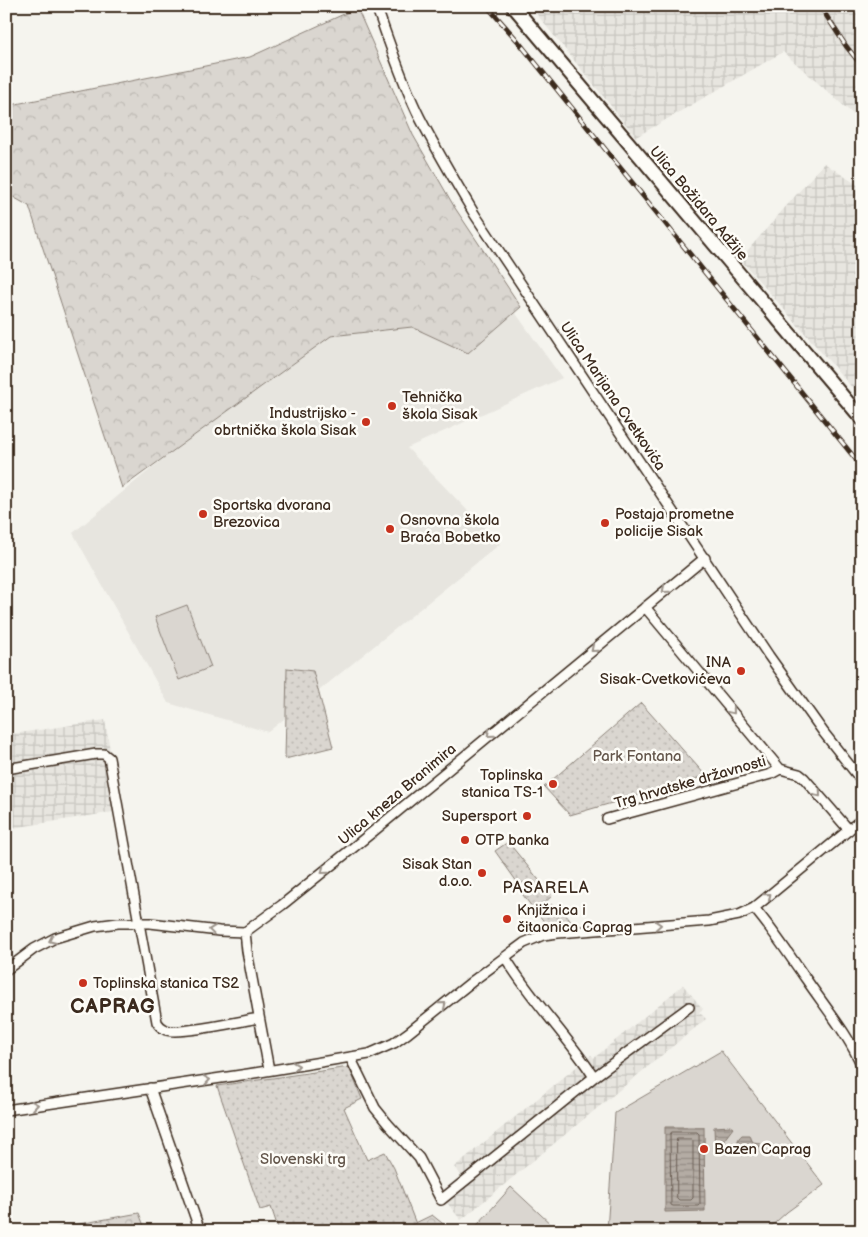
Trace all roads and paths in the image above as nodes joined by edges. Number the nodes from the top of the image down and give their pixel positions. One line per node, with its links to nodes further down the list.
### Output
1 (376, 6): 4 (street, Ulica Marijana Cvetkovića)
2 (512, 6): 3 (main road, Ulica Božidara Adžije)
3 (862, 419)
4 (704, 558): 5 (street, Ulica kneza Branimira, one-way to 5); 8 (street, Ulica Marijana Cvetkovića)
5 (645, 607): 7 (street, one-way to 7); 14 (street, Ulica kneza Branimira, one-way to 14)
6 (6, 769): 13 (street)
7 (780, 769): 9 (street, Trg hrvatske državnosti); 11 (street, one-way to 11)
8 (862, 781)
9 (607, 819)
10 (862, 819): 11 (street)
11 (849, 830): 12 (street, one-way to 11)
12 (754, 908): 15 (street, one-way to 12); 20 (street)
13 (140, 923): 14 (street, one-way to 13); 16 (street, one-way to 16); 18 (street)
14 (245, 932): 18 (street)
15 (505, 957): 19 (street, one-way to 15); 22 (street)
16 (6, 970)
17 (689, 1007): 22 (street)
18 (259, 1018): 21 (street)
19 (350, 1058): 21 (street, one-way to 19); 22 (street)
20 (862, 1066)
21 (269, 1070): 23 (street, one-way to 21)
22 (594, 1077)
23 (150, 1088): 24 (street, one-way to 23); 25 (street)
24 (6, 1110)
25 (200, 1231)

